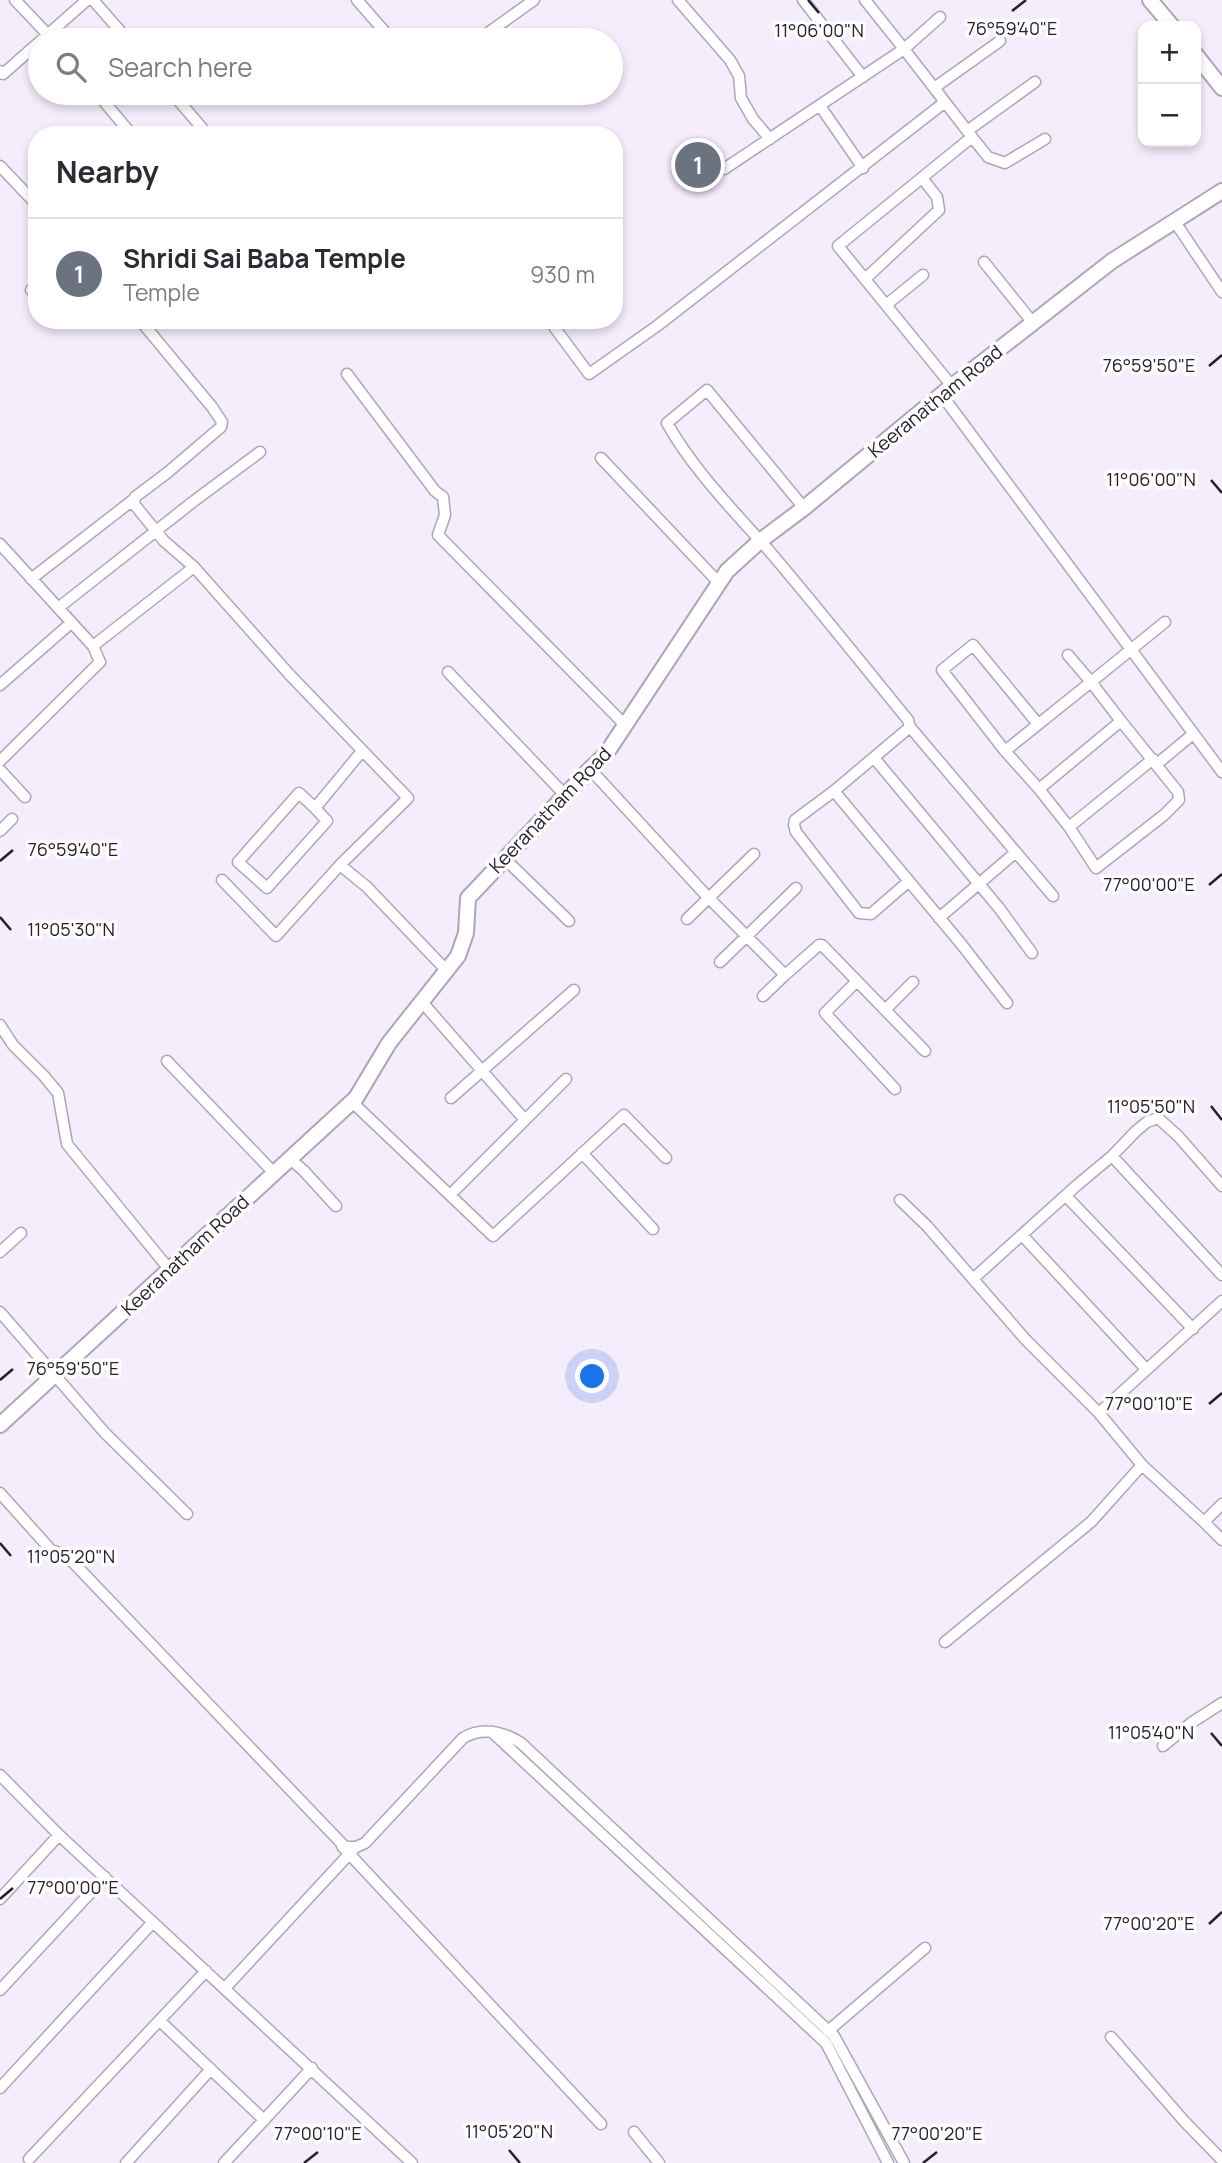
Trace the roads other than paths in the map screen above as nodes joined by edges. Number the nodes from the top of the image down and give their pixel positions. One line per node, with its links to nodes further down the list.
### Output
1 (15, 0): 12 (street)
2 (87, 0): 13 (street)
3 (93, 0): 14 (street)
4 (357, 0): 15 (street)
5 (534, 0): 16 (street)
6 (678, 0): 33 (street)
7 (803, 0): 22 (street)
8 (865, 0): 18 (street)
9 (1150, 0): 11 (street)
10 (940, 17): 18 (street)
11 (1168, 21)
12 (41, 28)
13 (59, 28)
14 (118, 28)
15 (382, 28)
16 (495, 28)
17 (1000, 41): 24 (street)
18 (904, 50): 22 (street); 24 (street)
19 (28, 54): 21 (street)
20 (1201, 62): 25 (street)
21 (0, 71)
22 (863, 77): 29 (street)
23 (1035, 82): 32 (street)
24 (934, 88): 26 (street)
25 (1222, 89)
26 (945, 102): 32 (street); 36 (street)
27 (107, 105): 30 (street)
28 (182, 105): 31 (street)
29 (820, 106): 33 (street); 36 (street)
30 (124, 126)
31 (200, 126)
32 (969, 134): 34 (street); 38 (street)
33 (770, 139): 37 (street)
34 (1045, 139)
35 (0, 166): 40 (street)
36 (863, 168): 49 (street)
37 (724, 169)
38 (922, 178): 44 (street); 44 (street)
39 (1222, 191): 41 (street, Keeranatham Road)
40 (28, 196)
41 (1175, 222): 45 (street); 47 (street, Keeranatham Road)
42 (984, 262): 47 (street)
43 (923, 275): 46 (street)
44 (865, 279): 46 (street)
45 (1222, 292)
46 (886, 305): 51 (street)
47 (1033, 323): 51 (street, Keeranatham Road)
48 (147, 329): 54 (street)
49 (556, 329)
50 (347, 374): 73 (street)
51 (947, 390): 55 (street, Keeranatham Road); 66 (street)
52 (260, 453): 56 (street)
53 (601, 458): 61 (street)
54 (133, 500): 56 (street); 60 (street)
55 (804, 508): 57 (street, Keeranatham Road); 57 (street)
56 (157, 532): 59 (street); 62 (street)
57 (760, 541): 61 (street, Keeranatham Road); 74 (street)
58 (1, 549): 60 (street)
59 (194, 567): 65 (street); 76 (street)
60 (31, 579): 62 (street)
61 (719, 583): 73 (street, Keeranatham Road)
62 (58, 608): 64 (street)
63 (1165, 622): 66 (street)
64 (71, 623): 65 (street); 70 (street)
65 (93, 646): 79 (street)
66 (1131, 650): 69 (street); 75 (street)
67 (1068, 655): 69 (street)
68 (448, 672): 86 (street)
69 (1091, 682): 71 (street); 72 (street)
70 (0, 685)
71 (1121, 721): 80 (street); 84 (street)
72 (1038, 724): 77 (street); 77 (street)
73 (625, 725): 81 (street, Keeranatham Road)
74 (911, 727): 78 (street); 92 (street)
75 (1193, 734): 80 (street); 83 (street)
76 (362, 751): 88 (street); 95 (street)
77 (1005, 751): 84 (street)
78 (875, 759): 85 (street); 98 (street)
79 (0, 761)
80 (1155, 762): 90 (street); 90 (street)
81 (590, 769): 86 (street, Keeranatham Road); 101 (street)
82 (0, 770): 87 (street)
83 (1222, 772)
84 (1039, 789): 90 (street)
85 (834, 791): 97 (street); 97 (street)
86 (565, 794): 94 (street, Keeranatham Road)
87 (25, 797)
88 (315, 808): 88 (street)
89 (12, 819): 91 (street)
90 (1069, 827)
91 (0, 831)
92 (1016, 852): 98 (street); 100 (street)
93 (754, 854): 101 (street)
94 (504, 858): 104 (street); 108 (street, Keeranatham Road)
95 (340, 865): 96 (street); 108 (street)
96 (222, 880)
97 (909, 881): 102 (street)
98 (978, 883): 102 (street); 106 (street)
99 (796, 888): 105 (street)
100 (1053, 896)
101 (709, 898): 103 (street); 105 (street)
102 (939, 918): 115 (street)
103 (687, 919)
104 (569, 921)
105 (747, 936): 107 (street); 109 (street)
106 (1032, 953)
107 (720, 962)
108 (447, 971): 114 (street, Keeranatham Road)
109 (785, 975): 110 (street); 113 (street)
110 (857, 981): 116 (street); 122 (street)
111 (913, 982): 116 (street)
112 (574, 990): 120 (street)
113 (763, 996)
114 (422, 1002): 120 (street); 124 (street, Keeranatham Road)
115 (1007, 1003)
116 (885, 1010): 118 (street)
117 (0, 1025): 140 (street)
118 (925, 1051)
119 (167, 1061): 130 (street)
120 (481, 1070): 123 (street); 125 (street)
121 (566, 1079): 125 (street)
122 (895, 1089)
123 (451, 1098)
124 (352, 1102): 129 (street, Keeranatham Road); 132 (street)
125 (525, 1120): 132 (street)
126 (582, 1153): 128 (street); 132 (street); 136 (street)
127 (1112, 1157): 131 (street); 133 (street); 141 (street)
128 (666, 1158)
129 (290, 1159): 130 (street, Keeranatham Road); 135 (street)
130 (274, 1173): 140 (street, Keeranatham Road)
131 (1222, 1186)
132 (450, 1195)
133 (1066, 1196): 138 (street); 145 (street)
134 (900, 1200): 142 (street)
135 (335, 1206)
136 (653, 1229)
137 (21, 1233): 139 (street)
138 (1022, 1235): 142 (street); 146 (street)
139 (0, 1252)
140 (169, 1269): 147 (street, Keeranatham Road)
141 (1222, 1275)
142 (974, 1278): 148 (street)
143 (1222, 1301): 145 (street)
144 (0, 1312): 147 (street)
145 (1193, 1329): 146 (street)
146 (1146, 1369): 148 (street)
147 (54, 1376): 149 (street, Keeranatham Road); 153 (street)
148 (1099, 1413): 150 (street)
149 (0, 1425)
150 (1142, 1465): 154 (street); 156 (street)
151 (0, 1493): 162 (street)
152 (1222, 1504): 154 (street)
153 (187, 1514)
154 (1204, 1522): 155 (street)
155 (1222, 1540)
156 (946, 1643)
157 (1222, 1703): 159 (street)
158 (492, 1732): 162 (street); 171 (street); 185 (street)
159 (1163, 1746)
160 (0, 1775): 161 (street)
161 (59, 1835): 163 (street); 164 (street)
162 (352, 1850): 168 (street); 177 (street)
163 (105, 1877): 165 (street); 169 (street)
164 (0, 1899)
165 (153, 1922): 167 (street); 175 (street)
166 (925, 1948): 171 (street)
167 (206, 1971): 168 (street); 170 (street)
168 (225, 1988): 173 (street)
169 (0, 1990)
170 (160, 2021): 174 (street); 179 (street)
171 (828, 2031): 186 (street)
172 (1111, 2037): 180 (street)
173 (312, 2068): 176 (street); 183 (street)
174 (211, 2069): 176 (street); 181 (street)
175 (0, 2088)
176 (264, 2120): 182 (street)
177 (601, 2124)
178 (634, 2132): 184 (street)
179 (29, 2159)
180 (1222, 2160)
181 (126, 2163)
182 (224, 2163)
183 (412, 2163)
184 (659, 2163)
185 (888, 2163)
186 (904, 2163)

